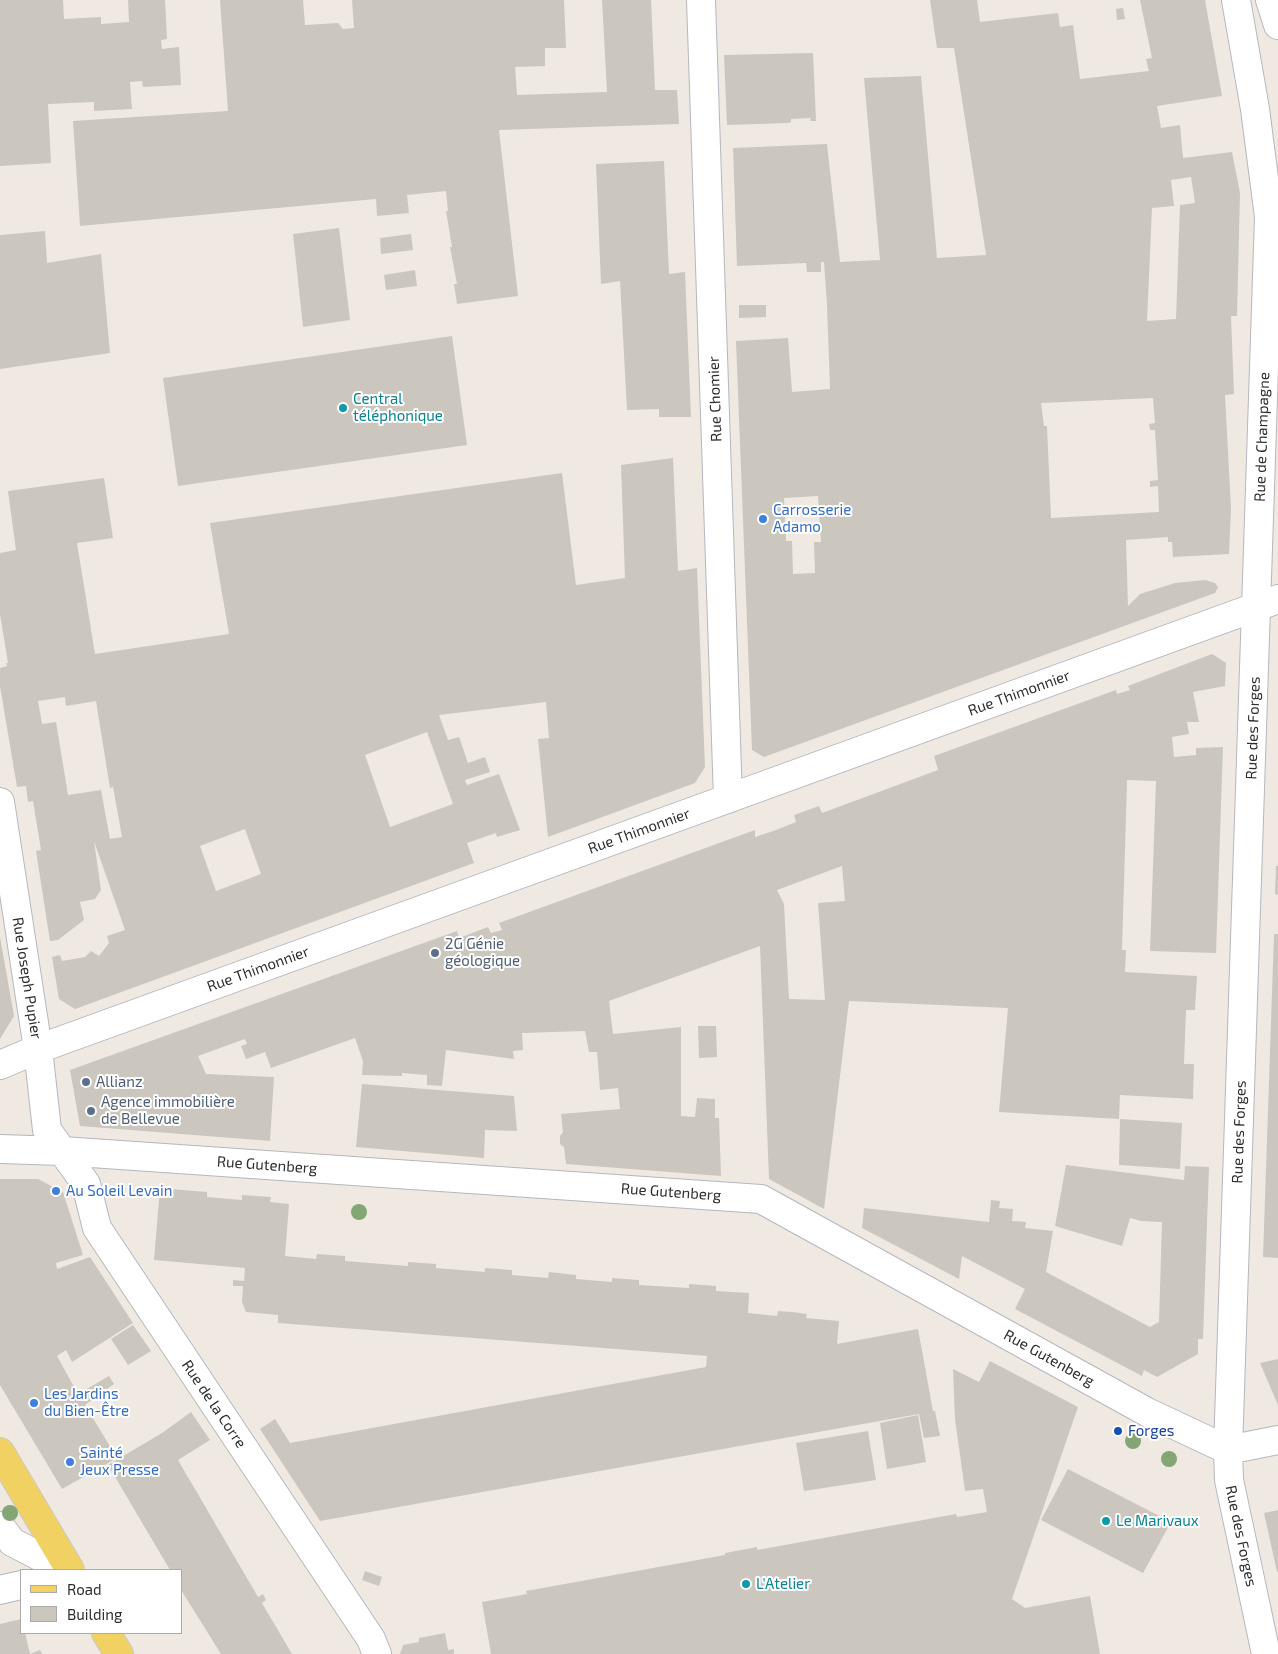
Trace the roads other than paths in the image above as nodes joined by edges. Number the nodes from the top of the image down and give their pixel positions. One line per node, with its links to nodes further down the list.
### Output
1 (701, 0): 6 (street, Rue Chomier)
2 (1236, 0): 5 (street, Rue de Champagne)
3 (1270, 0): 4 (street)
4 (1278, 25)
5 (1268, 603): 6 (street, Rue Thimonnier); 13 (street, Rue des Forges)
6 (728, 799): 8 (street, Rue Thimonnier)
7 (0, 802): 8 (street, Rue Joseph Pupier)
8 (38, 1049): 9 (street, Rue Thimonnier); 11 (street, Rue Joseph Pupier)
9 (0, 1065)
10 (0, 1149): 11 (street, Rue Gutenberg)
11 (62, 1151): 13 (street, Rue Gutenberg); 24 (street, Rue de la Corre)
12 (1278, 1440): 13 (street)
13 (1228, 1450): 25 (street, Rue des Forges)
14 (0, 1452): 19 (main road)
15 (0, 1526): 18 (street)
16 (0, 1548): 17 (street)
17 (61, 1569)
18 (62, 1569)
19 (69, 1569)
20 (20, 1585): 21 (street)
21 (0, 1590)
22 (107, 1634): 23 (main road)
23 (118, 1654)
24 (377, 1654)
25 (1266, 1654)

